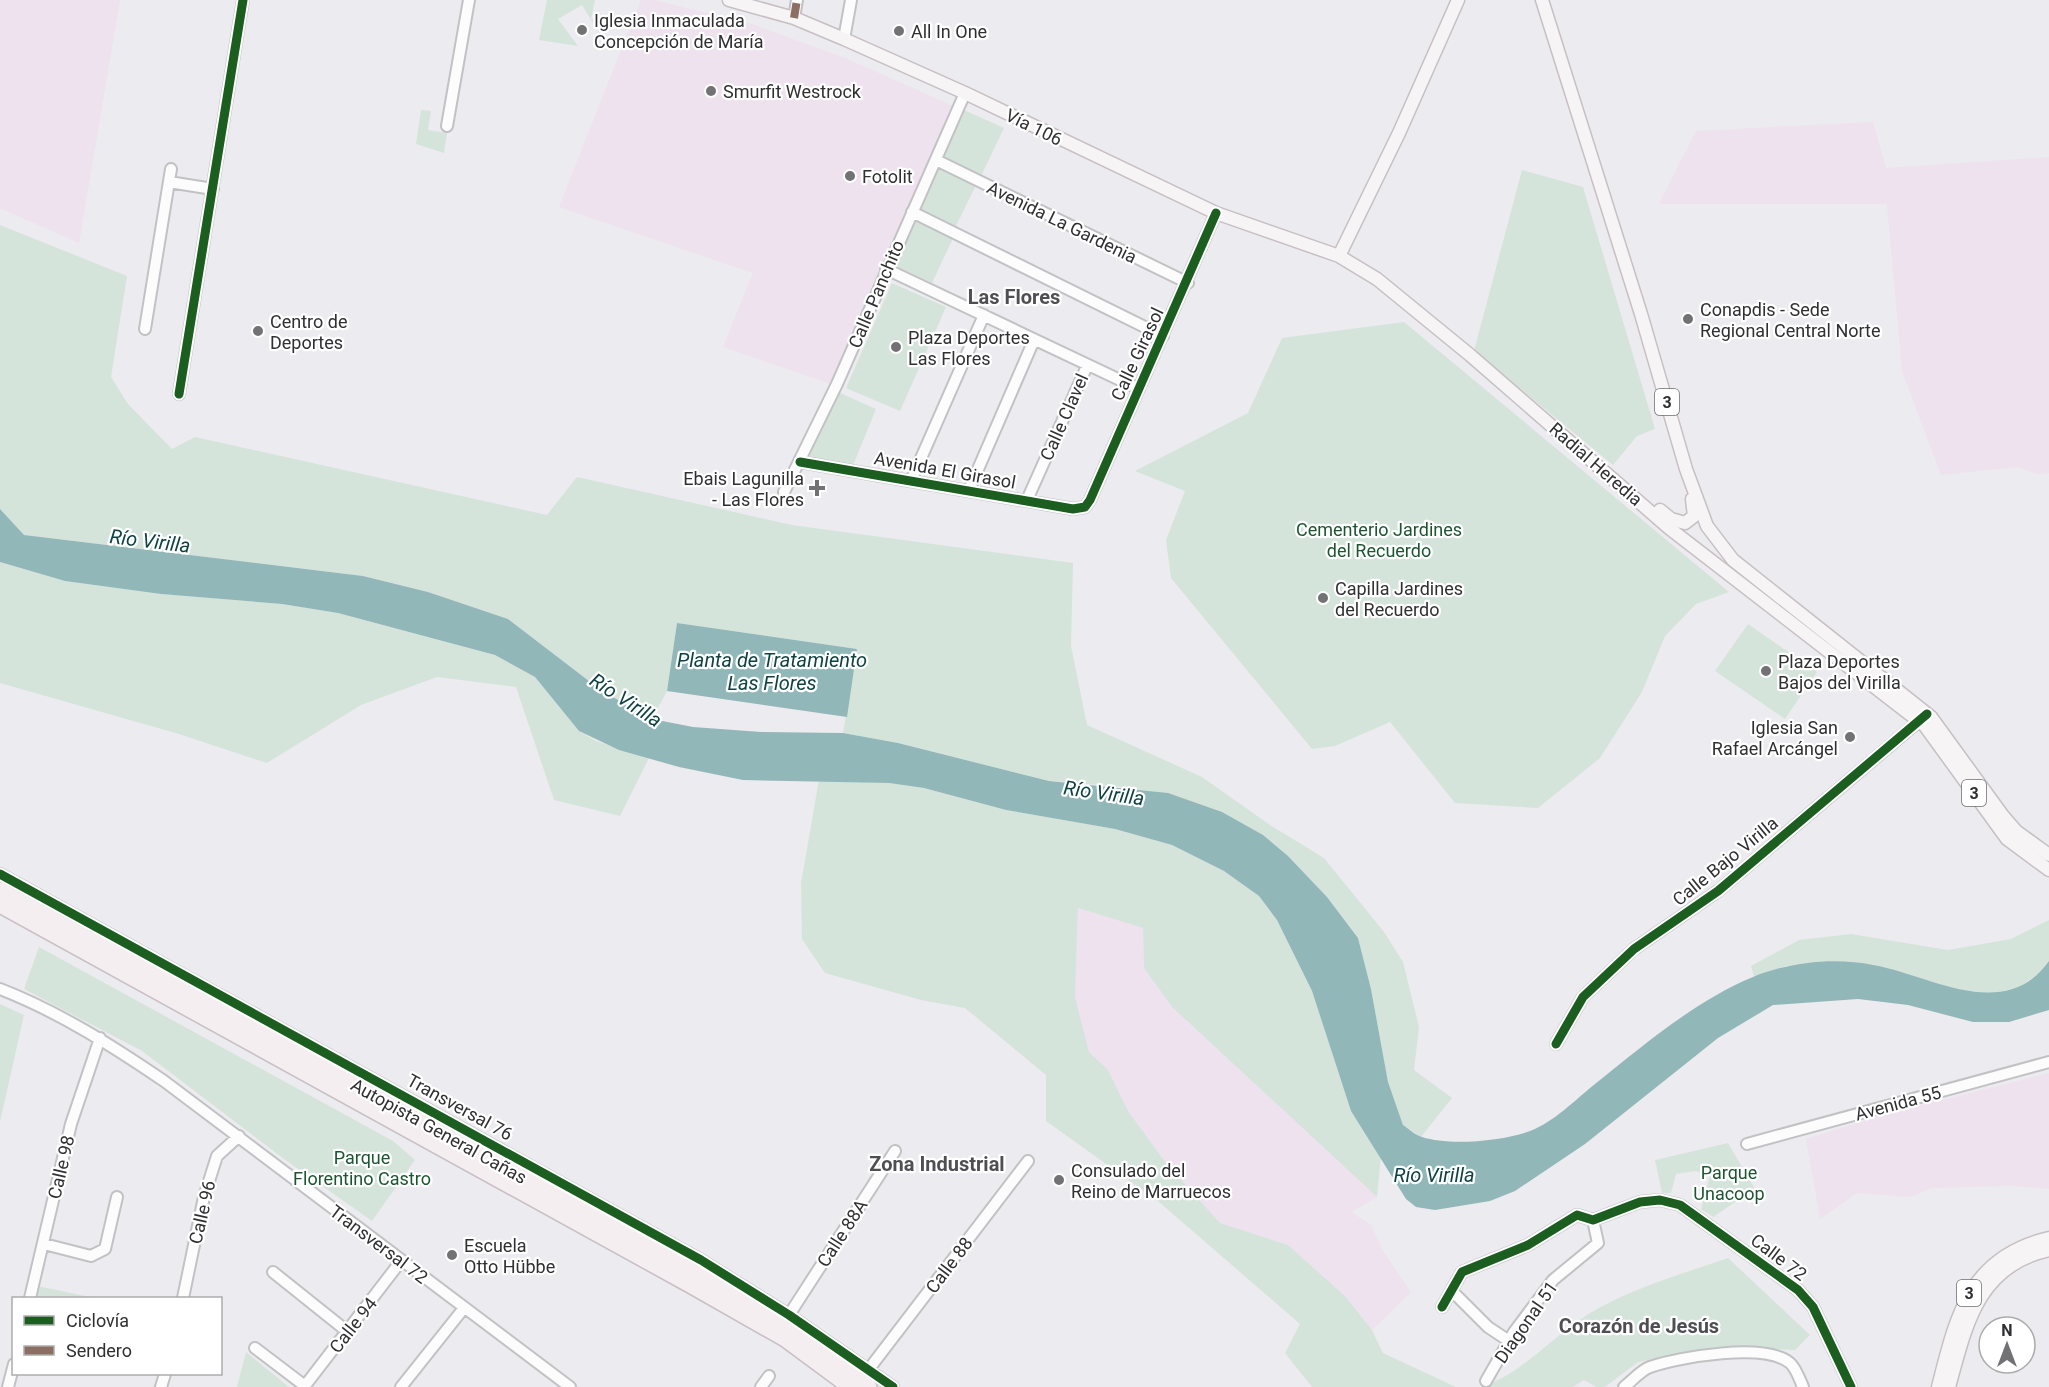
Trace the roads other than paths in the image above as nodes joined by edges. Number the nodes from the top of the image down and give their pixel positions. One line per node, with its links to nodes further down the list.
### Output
1 (243, 0): 15 (street)
2 (469, 0): 11 (street)
3 (729, 0): 8 (main road, Vía 106)
4 (797, 0): 8 (street)
5 (851, 0): 9 (street)
6 (1458, 0): 18 (main road)
7 (1542, 0): 30 (main road, Radial Heredia / 3)
8 (794, 18): 9 (main road, Vía 106)
9 (844, 39): 10 (main road, Vía 106)
10 (965, 93): 12 (street, Calle Panchito); 17 (main road, Vía 106)
11 (447, 126)
12 (936, 160): 16 (street, Calle Panchito); 20 (street, Avenida La Gardenia)
13 (171, 169): 14 (street)
14 (169, 182): 15 (street); 22 (street)
15 (213, 189): 28 (street)
16 (912, 212): 19 (street, Calle Panchito); 23 (street)
17 (1216, 213): 18 (main road, Vía 106); 20 (street, Calle Girasol)
18 (1339, 256): 25 (main road, Radial Heredia / 3)
19 (886, 269): 21 (street); 29 (street, Calle Panchito)
20 (1188, 283): 23 (street, Calle Girasol)
21 (984, 315): 24 (street); 31 (street)
22 (145, 328)
23 (1163, 336): 27 (street, Calle Girasol)
24 (1034, 340): 26 (street); 32 (street)
25 (1475, 360): 30 (main road); 36 (main road, Radial Heredia / 3)
26 (1087, 366): 27 (street); 34 (street, Calle Clavel)
27 (1139, 389): 35 (street, Calle Girasol)
28 (179, 394)
29 (800, 462): 31 (street, Avenida El Girasol); 33 (street, Calle Panchito)
30 (1686, 469): 36 (main road, Radial Heredia / 3)
31 (911, 481): 32 (street, Avenida El Girasol)
32 (969, 490): 34 (street, Avenida El Girasol)
33 (784, 492)
34 (1027, 500): 35 (street, Avenida El Girasol)
35 (1085, 507)
36 (1923, 717): 37 (main road, Radial Heredia / 3); 45 (street, Calle Bajo Virilla)
37 (2035, 853): 38 (main road, Radial Heredia / 3); 39 (main road, Radial Heredia / 3)
38 (2049, 855)
39 (2049, 870)
40 (0, 874): 63 (street, Transversal 76)
41 (0, 890): 77 (highway, Autopista General Cañas)
42 (0, 905): 76 (highway, Autopista General Cañas)
43 (0, 988): 44 (street, Transversal 72)
44 (100, 1038): 47 (street, Transversal 72); 54 (street, Calle 98)
45 (1556, 1044)
46 (2049, 1062): 48 (street, Avenida 55)
47 (239, 1136): 56 (street, Transversal 72); 60 (street, Calle 96)
48 (1747, 1144)
49 (895, 1151): 63 (street, Calle 88A)
50 (1028, 1161): 67 (street, Calle 88)
51 (117, 1197): 54 (street)
52 (1593, 1220): 58 (street); 65 (street, Diagonal 51); 81 (street, Calle 72)
53 (2049, 1238): 82 (main road, 3)
54 (44, 1244): 59 (street, Calle 98)
55 (2049, 1250): 83 (main road, 3)
56 (401, 1262): 62 (street, Transversal 72); 64 (street, Calle 94)
57 (273, 1272): 64 (street)
58 (1453, 1293): 61 (street); 65 (street)
59 (31, 1297)
60 (183, 1297)
61 (1442, 1307)
62 (464, 1308): 73 (street); 74 (street, Transversal 72)
63 (789, 1315): 67 (street, Transversal 76)
64 (348, 1332): 72 (street, Calle 94)
65 (1509, 1341): 70 (street, Diagonal 51)
66 (255, 1348): 72 (street)
67 (869, 1369): 78 (street, Transversal 76)
68 (12, 1372): 71 (street)
69 (769, 1376): 75 (street)
70 (1486, 1381)
71 (8, 1387)
72 (304, 1387)
73 (401, 1387)
74 (570, 1387)
75 (761, 1387)
76 (850, 1387)
77 (869, 1387)
78 (893, 1387)
79 (1624, 1387): 80 (street)
80 (1803, 1387)
81 (1851, 1387)
82 (1938, 1387)
83 (1949, 1387)

